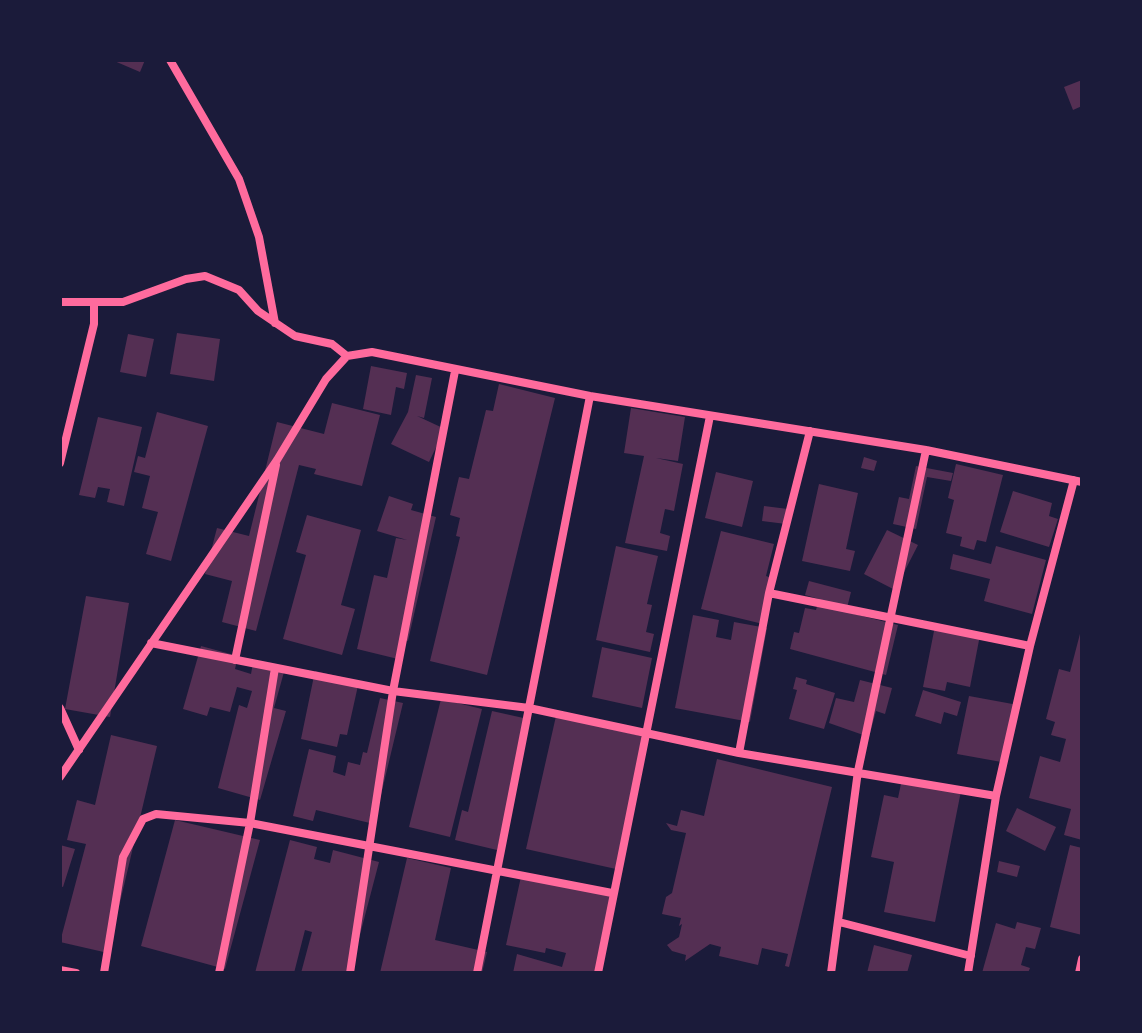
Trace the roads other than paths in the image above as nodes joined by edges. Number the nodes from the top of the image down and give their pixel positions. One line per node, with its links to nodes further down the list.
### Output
1 (170, 60): 4 (street)
2 (60, 302): 3 (street)
3 (94, 304): 4 (street); 12 (street)
4 (275, 323): 5 (street)
5 (347, 356): 6 (street); 11 (street)
6 (455, 371): 7 (street); 20 (street)
7 (590, 396): 8 (street); 22 (street)
8 (710, 416): 9 (street); 23 (street)
9 (810, 431): 10 (street); 14 (street)
10 (926, 450): 13 (street); 15 (street)
11 (277, 460): 16 (street); 18 (street)
12 (60, 463)
13 (1078, 481): 17 (street)
14 (769, 593): 15 (street); 25 (street)
15 (890, 617): 17 (street); 26 (street)
16 (151, 643): 18 (street); 24 (street)
17 (1030, 646): 28 (street)
18 (235, 660): 19 (street)
19 (275, 668): 20 (street); 29 (street)
20 (393, 691): 22 (street); 30 (street)
21 (60, 708): 24 (street)
22 (529, 708): 23 (street); 31 (street)
23 (644, 734): 25 (street); 32 (street)
24 (79, 750): 27 (street)
25 (739, 753): 26 (street)
26 (858, 771): 28 (street); 33 (street)
27 (60, 777)
28 (996, 796): 34 (street)
29 (250, 823): 30 (street); 38 (street); 39 (street)
30 (367, 847): 31 (street); 40 (street)
31 (498, 869): 32 (street); 41 (street)
32 (612, 893): 42 (street)
33 (839, 922): 34 (street); 43 (street)
34 (971, 956): 44 (street)
35 (1082, 959): 45 (street)
36 (60, 970): 37 (street)
37 (76, 973)
38 (104, 973)
39 (219, 973)
40 (350, 973)
41 (477, 973)
42 (598, 973)
43 (831, 973)
44 (968, 973)
45 (1079, 973)

